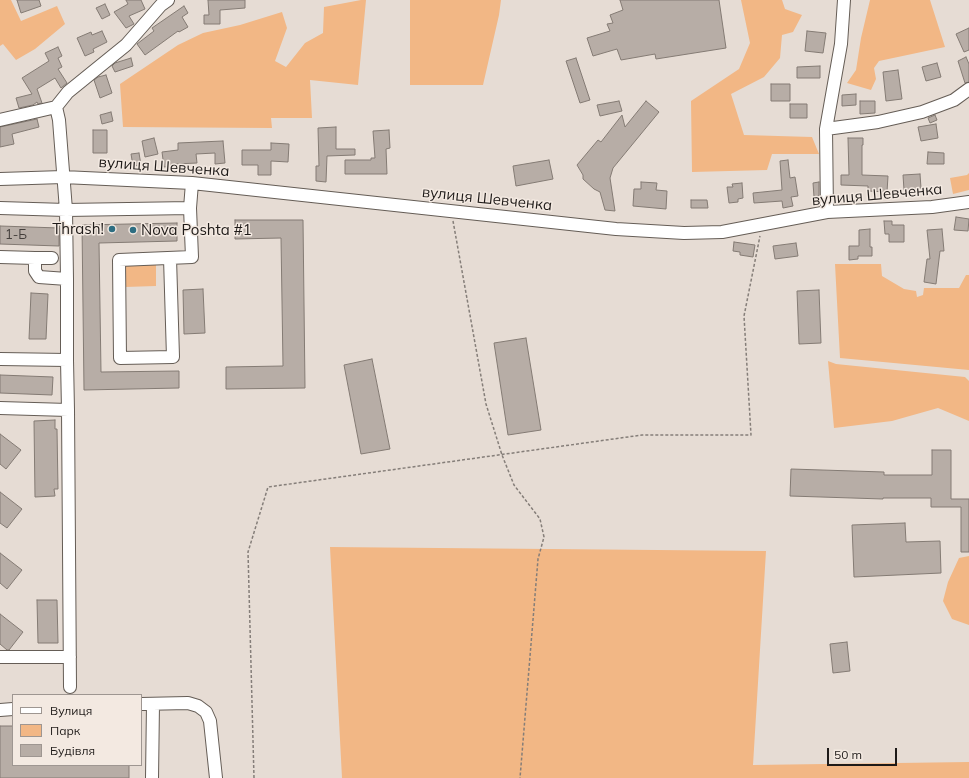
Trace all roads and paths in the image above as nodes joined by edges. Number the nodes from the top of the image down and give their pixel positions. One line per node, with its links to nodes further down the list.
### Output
1 (168, 0): 4 (street)
2 (844, 0): 6 (street)
3 (969, 89): 6 (street)
4 (56, 108): 5 (street); 7 (street)
5 (0, 120)
6 (826, 129): 15 (street)
7 (63, 176): 8 (street, вулиця Шевченка); 9 (street, вулиця Шевченка); 13 (street)
8 (0, 179)
9 (192, 183): 12 (street); 14 (street, вулиця Шевченка)
10 (969, 202): 15 (street, вулиця Шевченка)
11 (0, 208): 13 (street)
12 (190, 208): 13 (street); 20 (street)
13 (66, 210): 21 (street)
14 (452, 212): 16 (street, вулиця Шевченка); 26 (path)
15 (827, 212): 16 (street, вулиця Шевченка)
16 (762, 224): 26 (path)
17 (0, 257): 18 (street)
18 (35, 258): 19 (street); 21 (street)
19 (52, 258)
20 (170, 258): 20 (street)
21 (68, 279): 23 (street)
22 (0, 359): 23 (street)
23 (67, 360): 25 (street)
24 (0, 408): 25 (street)
25 (68, 410): 28 (street)
26 (502, 455): 36 (path); 37 (path)
27 (0, 657): 28 (street)
28 (70, 657): 29 (street)
29 (70, 687)
30 (142, 704): 31 (street)
31 (153, 704): 34 (street); 35 (street)
32 (12, 709): 33 (street)
33 (0, 710)
34 (152, 778)
35 (216, 778)
36 (254, 778)
37 (520, 778)

